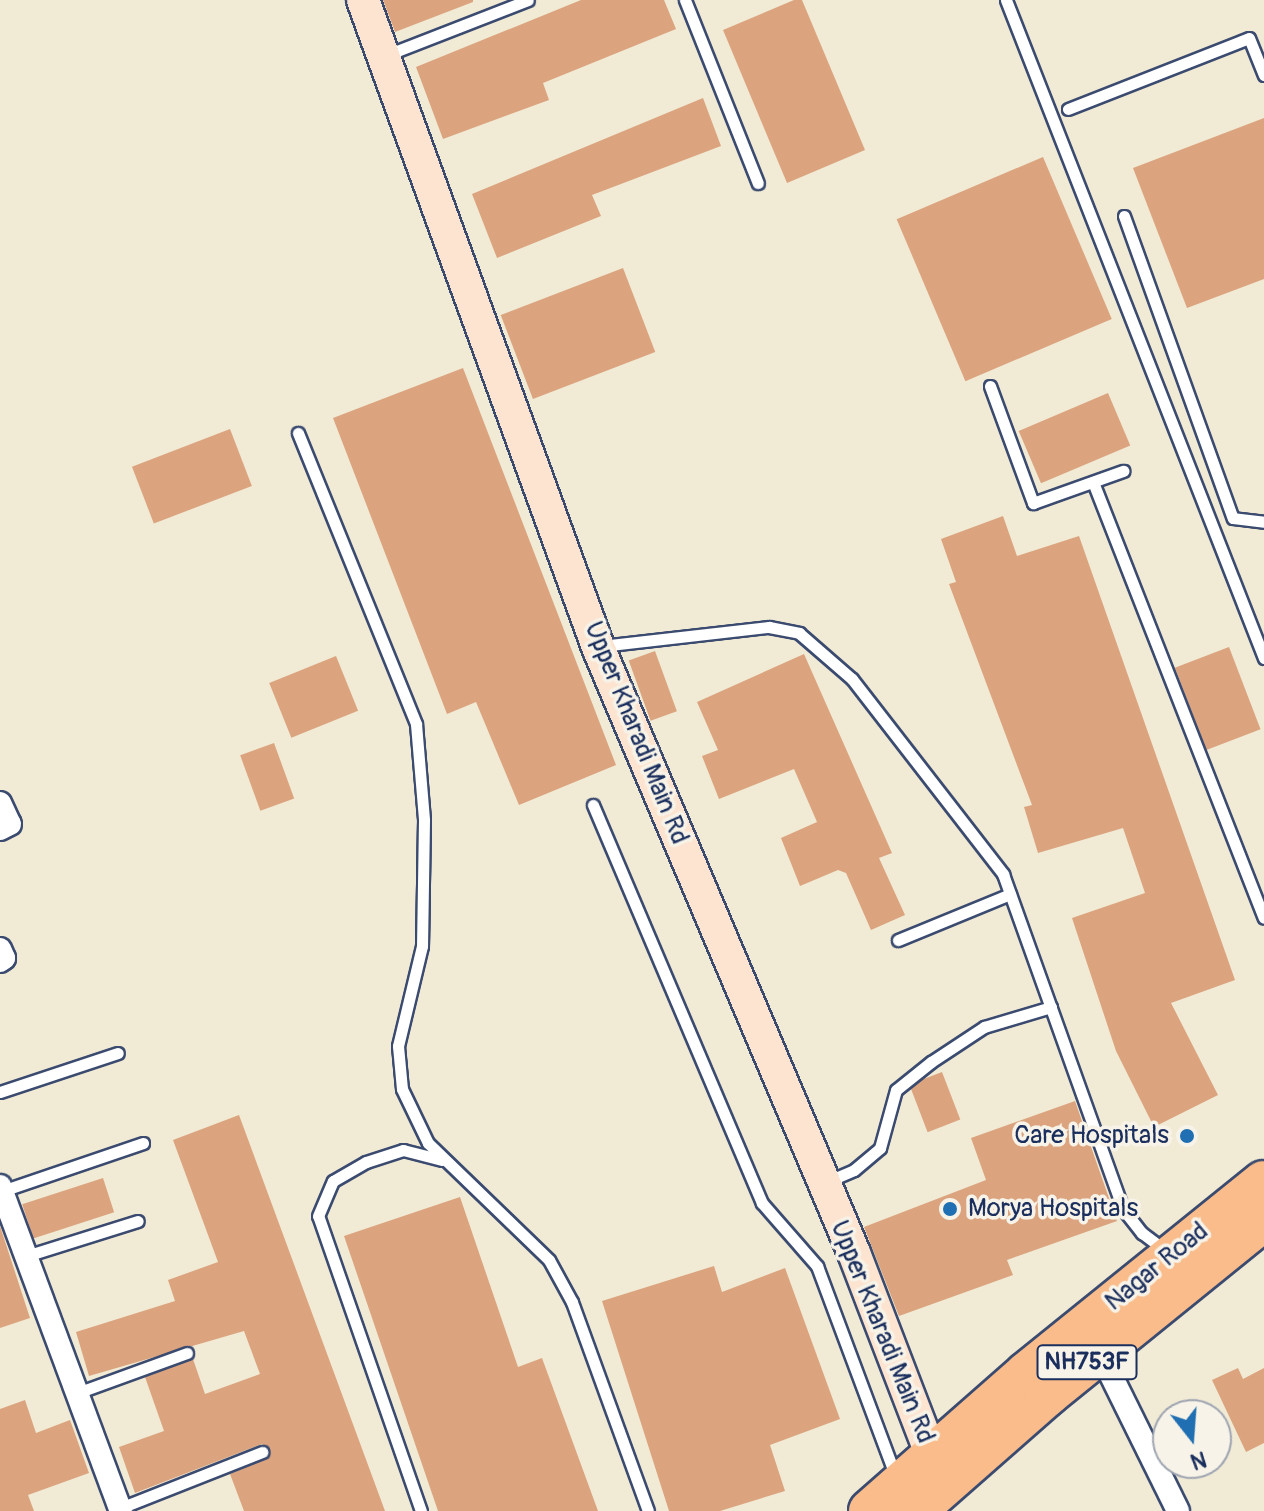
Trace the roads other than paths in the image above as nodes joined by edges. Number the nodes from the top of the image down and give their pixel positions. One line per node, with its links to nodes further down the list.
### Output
1 (363, 0): 5 (street, Upper Kharadi Main Rd)
2 (528, 0): 5 (lane)
3 (685, 0): 8 (lane)
4 (1006, 0): 16 (lane)
5 (384, 56): 15 (street, Upper Kharadi Main Rd)
6 (1264, 75): 7 (lane)
7 (1068, 109)
8 (758, 183)
9 (1124, 216): 14 (lane)
10 (990, 386): 13 (lane)
11 (298, 433): 29 (lane)
12 (1123, 471): 13 (lane)
13 (1093, 482): 21 (lane)
14 (1264, 522)
15 (598, 647): 20 (lane); 31 (street, Upper Kharadi Main Rd)
16 (1264, 658)
17 (0, 803): 19 (street)
18 (593, 805): 42 (lane)
19 (0, 829)
20 (1010, 894): 22 (lane); 25 (lane)
21 (1264, 918)
22 (898, 940)
23 (0, 949): 24 (street)
24 (0, 961)
25 (1051, 1007): 31 (lane); 35 (lane)
26 (118, 1053): 27 (lane)
27 (0, 1092)
28 (143, 1143): 32 (lane)
29 (443, 1160): 44 (lane); 45 (lane)
30 (1264, 1182): 35 (highway, Nagar Road / NH753F)
31 (822, 1184): 41 (street, Upper Kharadi Main Rd)
32 (1, 1189): 36 (street)
33 (1264, 1219): 37 (highway, Nagar Road / NH753F)
34 (138, 1221): 36 (lane)
35 (1171, 1254): 41 (highway, Nagar Road / NH753F)
36 (26, 1256): 39 (street)
37 (1099, 1351): 42 (highway, Nagar Road / NH753F); 46 (street)
38 (187, 1353): 39 (lane)
39 (77, 1393): 43 (street)
40 (262, 1452): 43 (lane)
41 (932, 1456): 42 (highway, Nagar Road / NH753F)
42 (895, 1502)
43 (121, 1509)
44 (421, 1511)
45 (648, 1511)
46 (1178, 1511)

